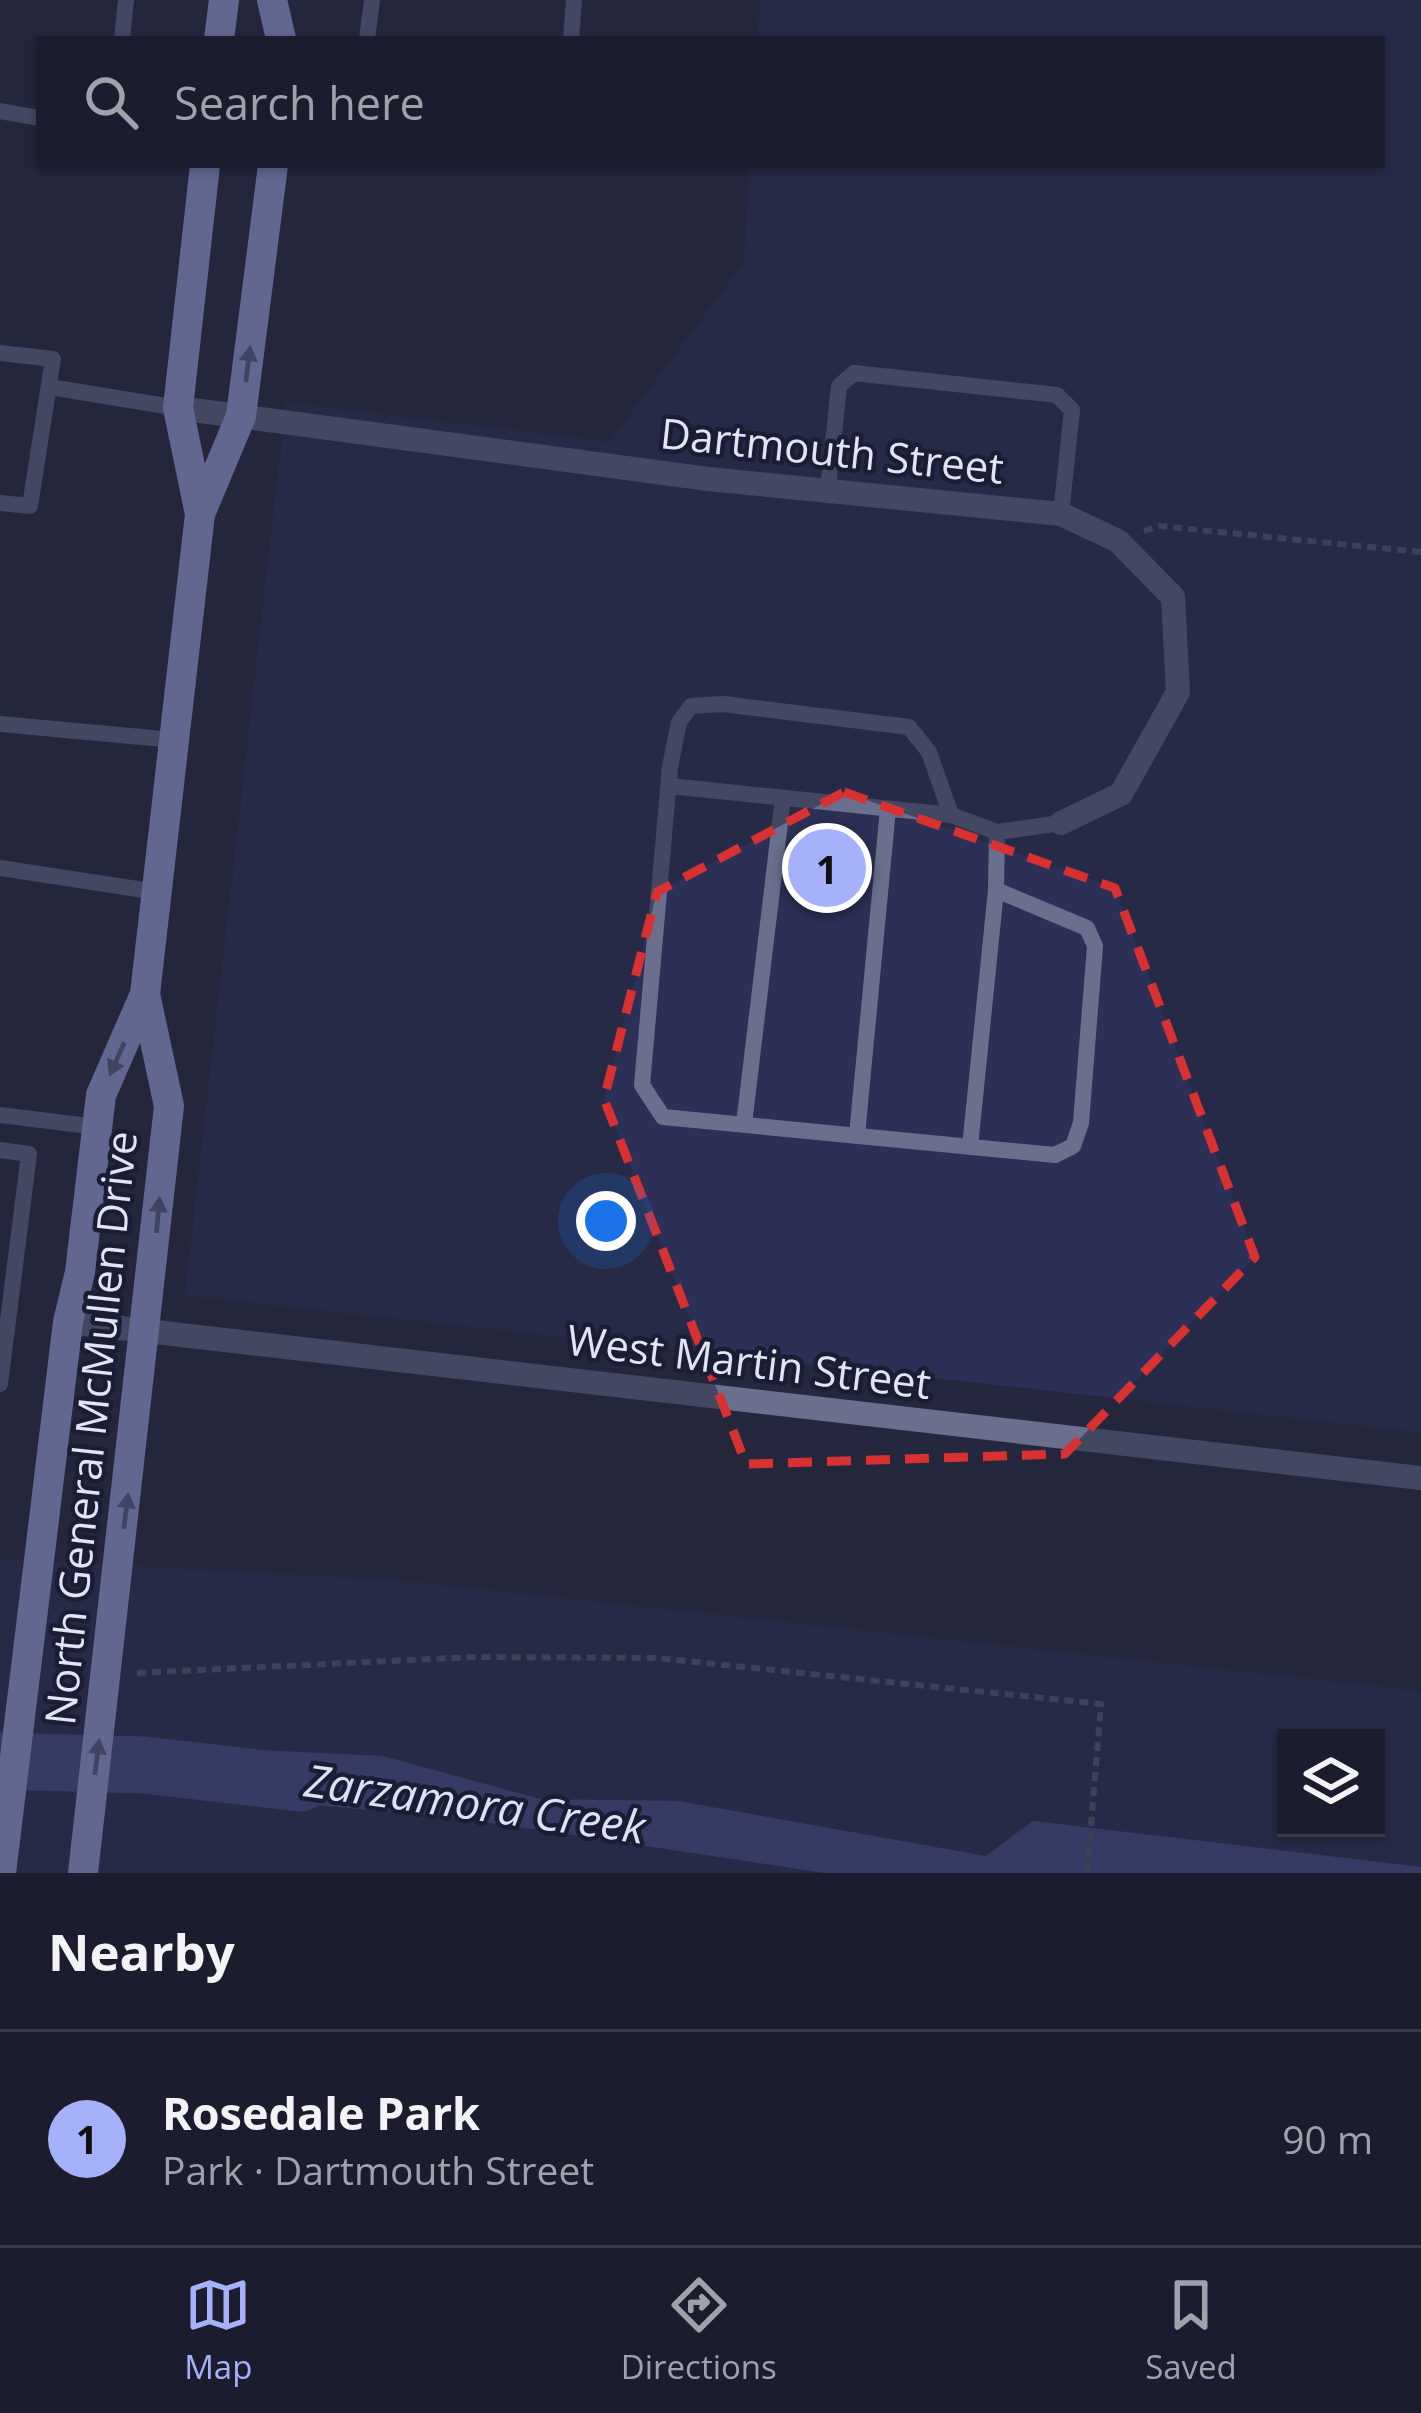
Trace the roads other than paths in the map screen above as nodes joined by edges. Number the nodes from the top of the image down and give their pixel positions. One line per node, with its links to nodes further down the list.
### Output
1 (126, 0): 7 (lane)
2 (224, 0): 8 (main road)
3 (272, 0): 9 (main road)
4 (293, 0): 10 (main road)
5 (372, 0): 11 (lane)
6 (574, 0): 12 (lane)
7 (122, 36)
8 (220, 36)
9 (284, 36)
10 (286, 36)
11 (367, 36)
12 (571, 36)
13 (0, 111): 14 (lane)
14 (36, 117)
15 (205, 168): 19 (main road, North General McMullen Drive)
16 (273, 168): 20 (main road, North General McMullen Drive, one-way to 16)
17 (0, 353): 18 (lane)
18 (50, 387): 19 (lane); 22 (lane)
19 (178, 408): 20 (street, Dartmouth Street); 23 (main road, North General McMullen Drive)
20 (241, 416): 21 (street, Dartmouth Street); 23 (main road, North General McMullen Drive)
21 (828, 489): 24 (street, Dartmouth Street); 24 (lane)
22 (0, 503)
23 (200, 514): 26 (main road, North General McMullen Drive)
24 (1061, 514): 31 (street, Dartmouth Street)
25 (0, 724): 26 (lane)
26 (174, 740): 35 (main road, North General McMullen Drive)
27 (669, 786): 28 (lane); 30 (lane); 39 (lane)
28 (783, 798): 29 (lane); 39 (lane)
29 (888, 808): 30 (lane); 41 (lane)
30 (951, 815): 32 (lane)
31 (1060, 824): 32 (lane)
32 (997, 832): 34 (lane)
33 (0, 868): 35 (lane)
34 (996, 890): 42 (lane); 42 (lane)
35 (157, 892): 36 (main road, North General McMullen Drive)
36 (145, 994): 40 (main road, North General McMullen Drive, one-way to 40); 45 (main road, North General McMullen Drive, one-way to 36)
37 (0, 1115): 38 (lane)
38 (24, 1118): 40 (lane); 43 (lane)
39 (743, 1124): 41 (lane)
40 (97, 1127): 44 (main road, North General McMullen Drive)
41 (857, 1135): 42 (lane)
42 (970, 1147)
43 (8, 1151): 46 (lane)
44 (68, 1322): 45 (street, West Martin Street); 48 (main road, North General McMullen Drive)
45 (147, 1332): 47 (street, West Martin Street); 49 (main road, North General McMullen Drive, one-way to 45)
46 (0, 1384)
47 (1421, 1478)
48 (1, 1873)
49 (83, 1873)

